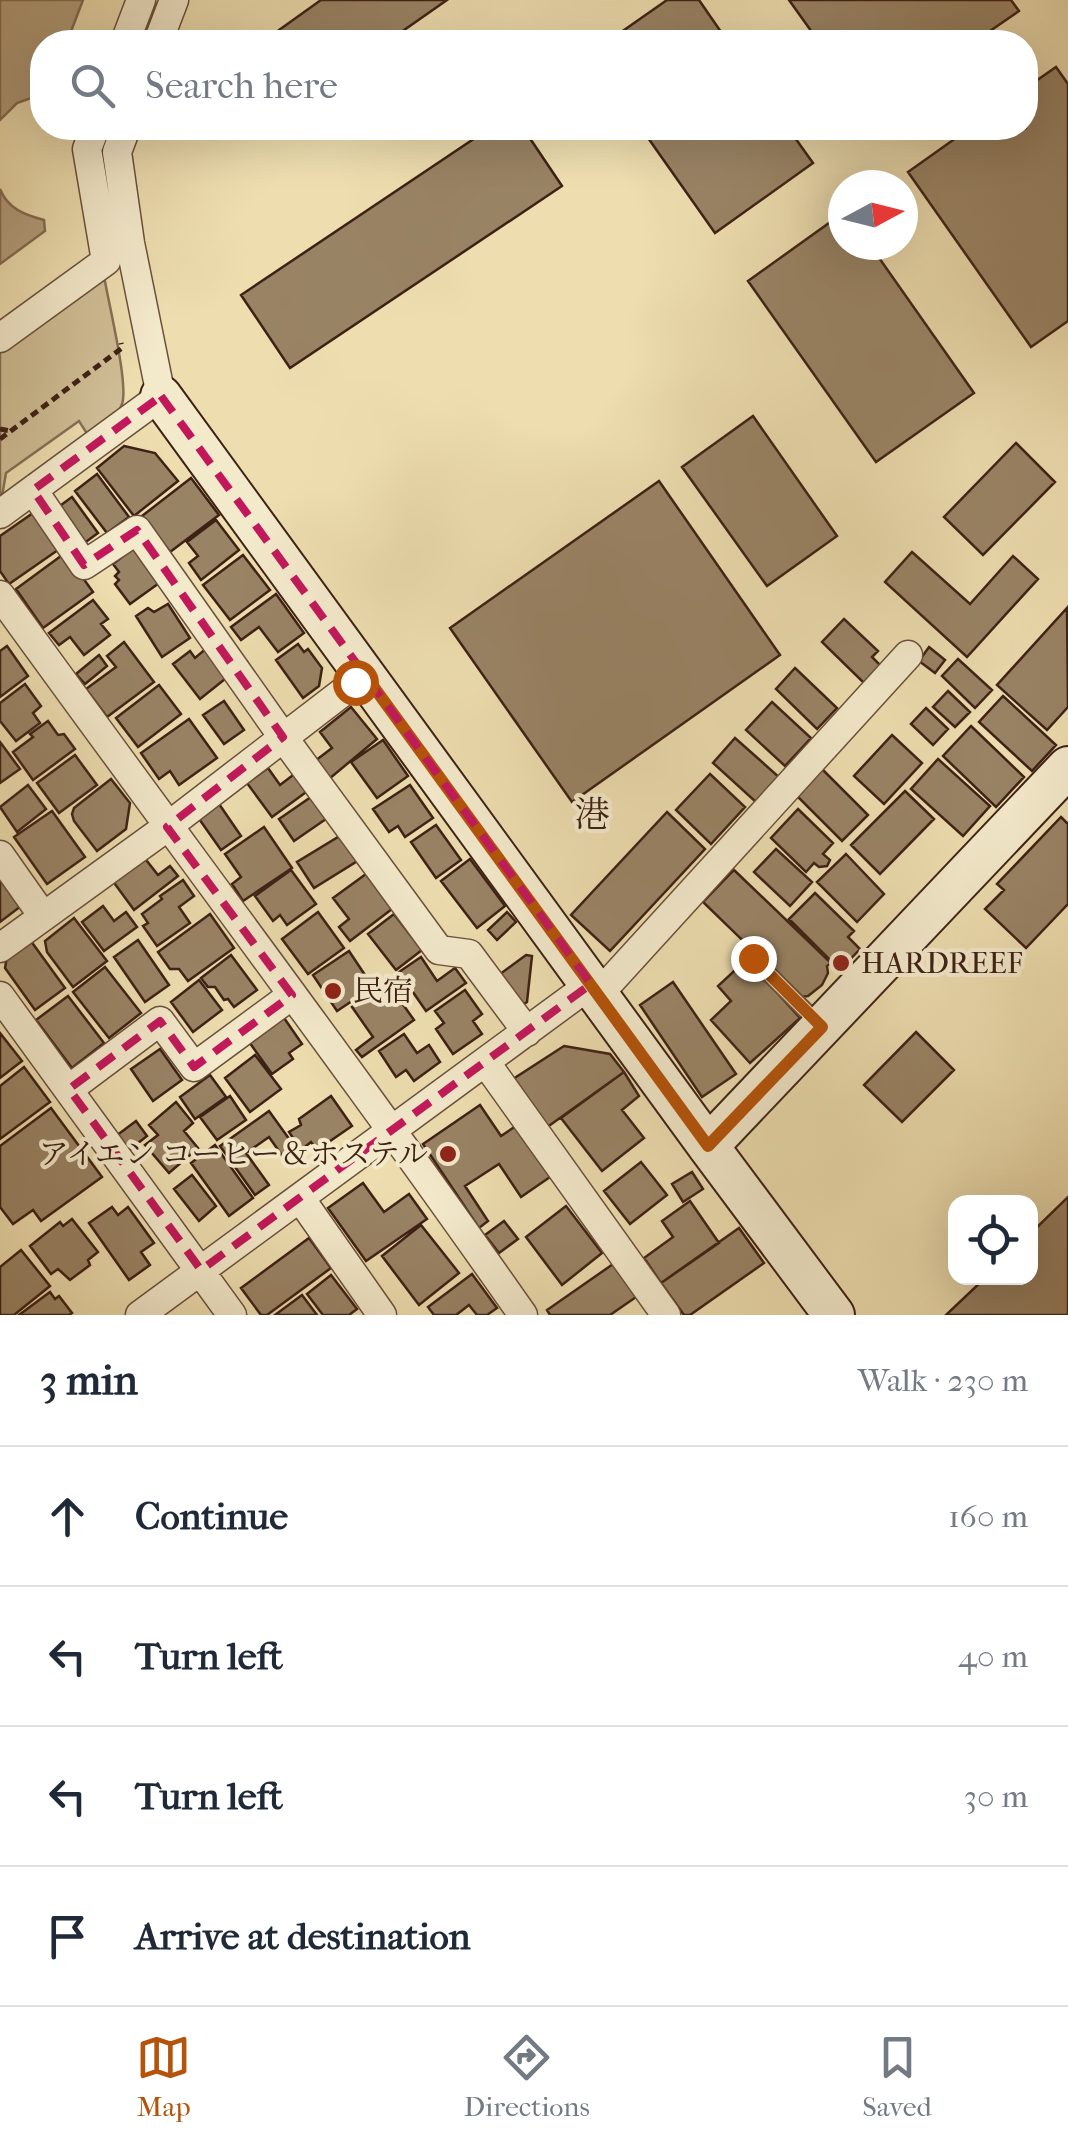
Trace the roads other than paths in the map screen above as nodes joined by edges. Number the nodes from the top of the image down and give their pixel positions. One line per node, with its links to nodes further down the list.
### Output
1 (141, 0): 3 (street)
2 (174, 0): 4 (street)
3 (130, 30)
4 (163, 30)
5 (90, 140): 7 (street)
6 (122, 140): 8 (street)
7 (0, 338)
8 (161, 396): 9 (street); 13 (street)
9 (33, 490): 10 (street); 14 (street)
10 (0, 514)
11 (0, 596): 16 (street)
12 (908, 655): 21 (street)
13 (365, 675): 14 (street); 21 (street)
14 (284, 737): 16 (street); 25 (street)
15 (1068, 767): 24 (street)
16 (167, 827): 18 (street); 22 (street)
17 (0, 855): 18 (street)
18 (43, 916): 19 (street)
19 (0, 948)
20 (753, 958): 24 (lane)
21 (591, 984): 25 (street); 29 (street)
22 (292, 994): 27 (street); 28 (street)
23 (0, 996): 27 (street)
24 (822, 1027): 29 (street)
25 (527, 1032): 26 (street)
26 (486, 1063): 28 (street); 37 (street)
27 (69, 1089): 31 (street)
28 (394, 1130): 30 (street); 36 (street)
29 (708, 1146): 32 (street)
30 (300, 1198): 31 (street); 35 (street)
31 (201, 1270): 33 (street); 34 (street)
32 (827, 1313)
33 (140, 1315)
34 (232, 1315)
35 (382, 1315)
36 (523, 1315)
37 (666, 1315)

